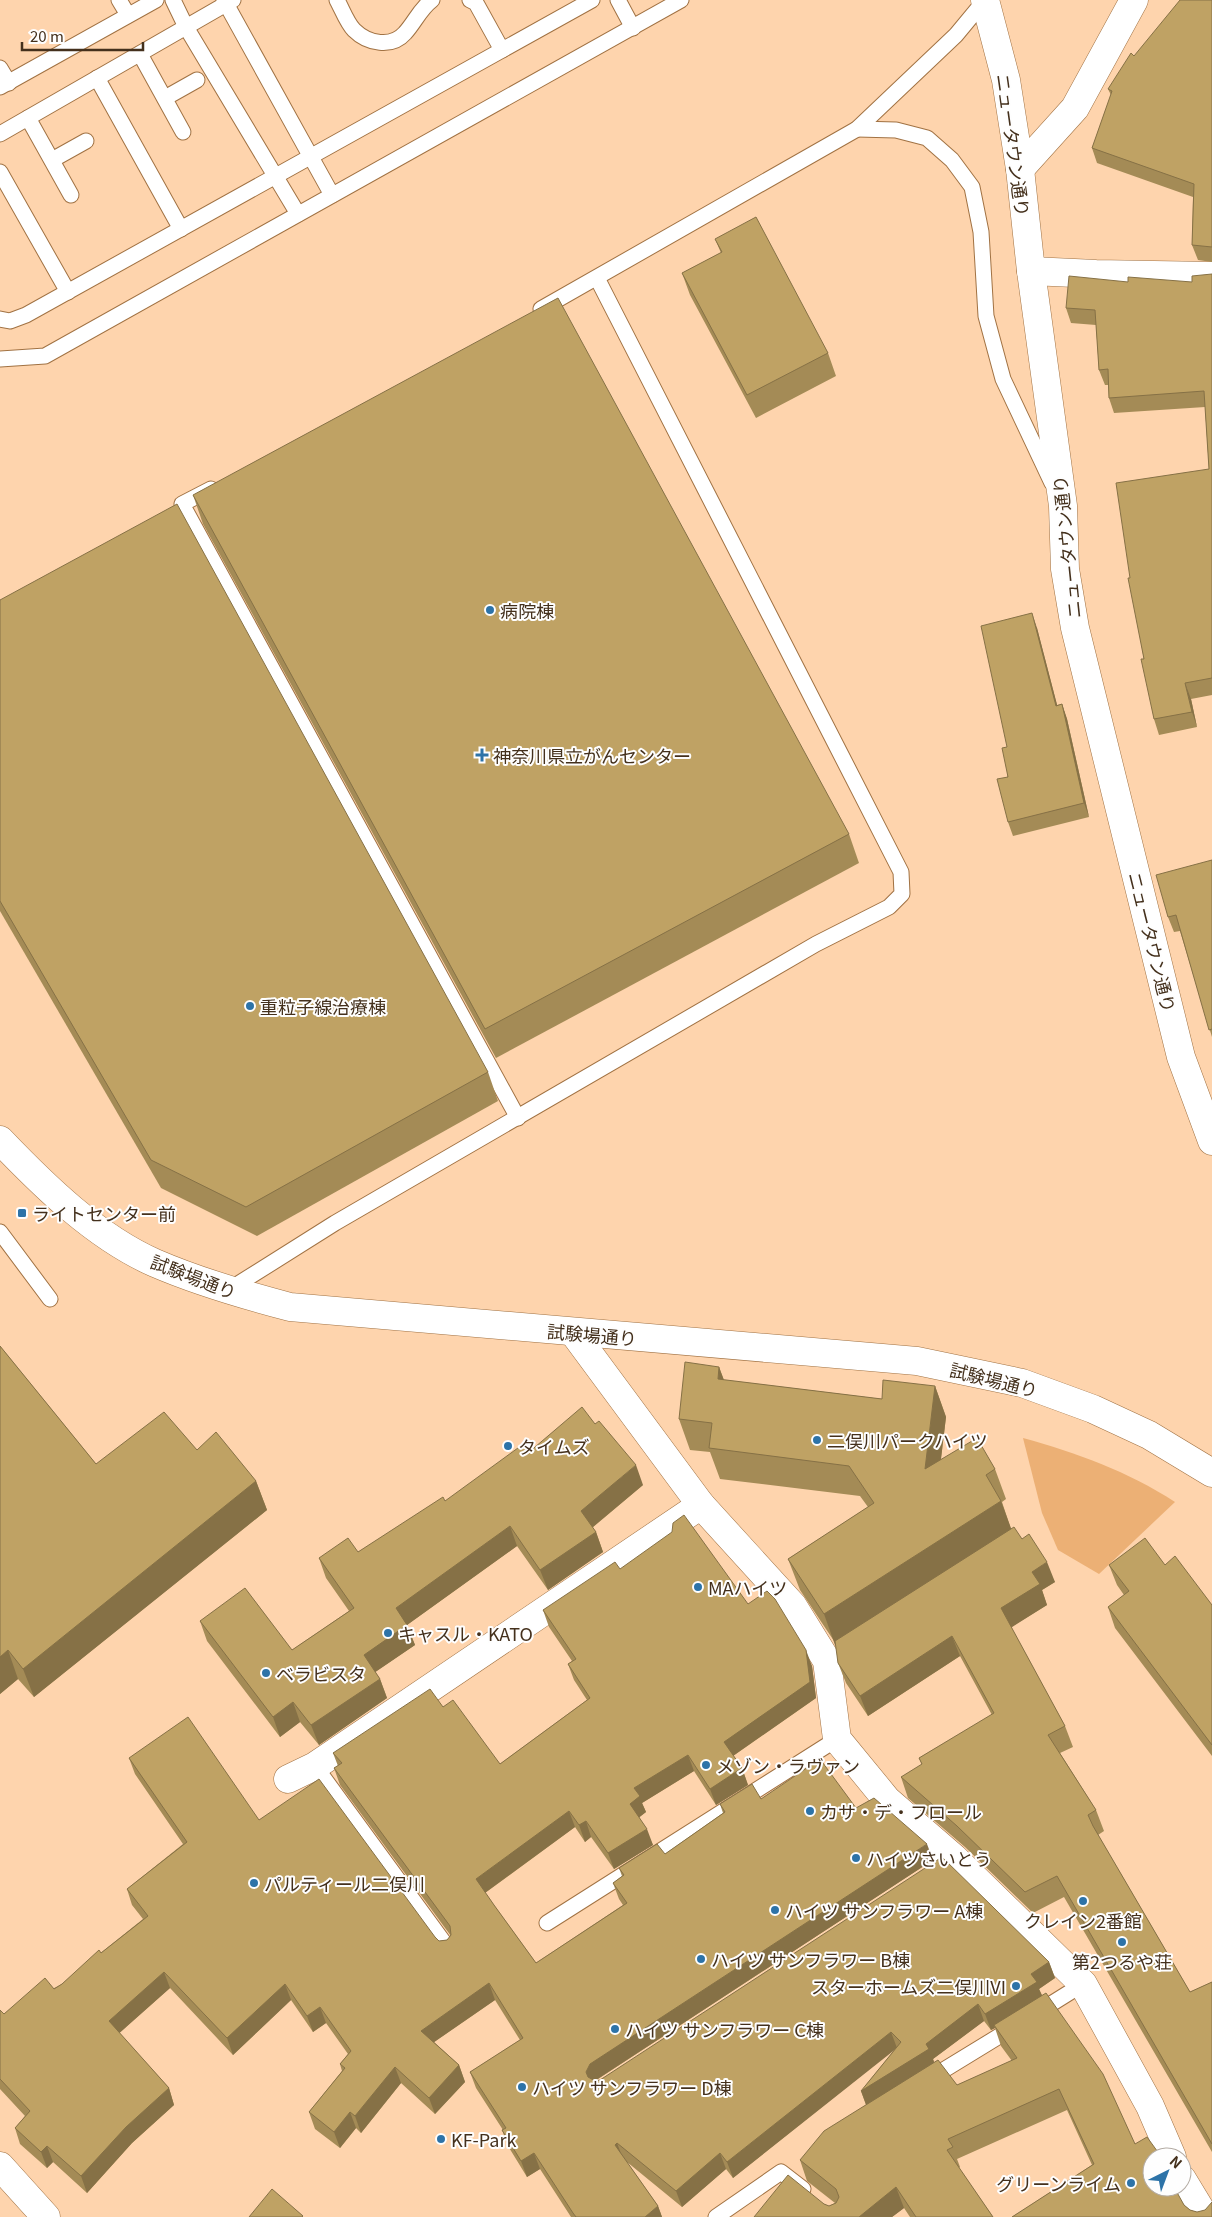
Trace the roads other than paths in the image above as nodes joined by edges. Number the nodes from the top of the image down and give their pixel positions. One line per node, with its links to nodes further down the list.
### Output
1 (119, 0): 15 (lane)
2 (156, 0): 15 (lane)
3 (173, 0): 16 (lane)
4 (337, 0): 5 (lane)
5 (432, 0)
6 (470, 0): 18 (lane)
7 (592, 0): 14 (lane)
8 (618, 0): 17 (lane)
9 (681, 0): 13 (lane)
10 (985, 0): 26 (lane); 32 (street, ニュータウン通り)
11 (1134, 0): 32 (street)
12 (228, 1): 16 (lane); 30 (lane)
13 (659, 5): 17 (lane)
14 (566, 6): 18 (lane)
15 (128, 15): 23 (lane)
16 (186, 27): 19 (lane); 34 (lane)
17 (633, 28): 36 (lane)
18 (502, 50): 30 (lane)
19 (140, 54): 21 (lane); 24 (lane)
20 (0, 68): 23 (lane)
21 (97, 78): 25 (lane); 38 (lane)
22 (197, 80): 24 (lane)
23 (4, 85)
24 (165, 98): 27 (lane)
25 (28, 118): 28 (lane); 31 (lane)
26 (857, 129): 41 (lane); 47 (lane)
27 (183, 132)
28 (0, 134)
29 (86, 141): 31 (lane)
30 (310, 157): 34 (lane); 36 (lane)
31 (52, 160): 35 (lane)
32 (1020, 169): 39 (street, ニュータウン通り)
33 (0, 172): 42 (lane)
34 (276, 176): 37 (lane); 38 (lane)
35 (71, 194)
36 (332, 195): 37 (lane)
37 (298, 214): 45 (lane)
38 (181, 229): 42 (lane)
39 (1030, 271): 40 (street); 47 (street, ニュータウン通り)
40 (1212, 276)
41 (596, 278): 43 (lane); 48 (lane)
42 (68, 292): 44 (lane)
43 (526, 317)
44 (0, 319)
45 (0, 359)
46 (225, 481): 48 (lane)
47 (1063, 506): 50 (street, ニュータウン通り)
48 (518, 1118): 52 (lane)
49 (0, 1140): 52 (street, 試験場通り)
50 (1212, 1141)
51 (0, 1232): 53 (lane)
52 (227, 1291): 54 (street, 試験場通り)
53 (50, 1299)
54 (573, 1332): 55 (street, 試験場通り); 56 (street)
55 (1212, 1473)
56 (702, 1505): 57 (street); 58 (street)
57 (837, 1739): 60 (lane); 62 (street)
58 (315, 1766): 59 (street); 61 (lane)
59 (288, 1778)
60 (547, 1923)
61 (448, 1948)
62 (1083, 1984): 63 (lane); 64 (street)
63 (916, 2088)
64 (1168, 2147)
65 (0, 2166): 68 (street)
66 (1192, 2196): 70 (street)
67 (816, 2200): 69 (lane)
68 (46, 2217)
69 (716, 2217)
70 (1205, 2217)

